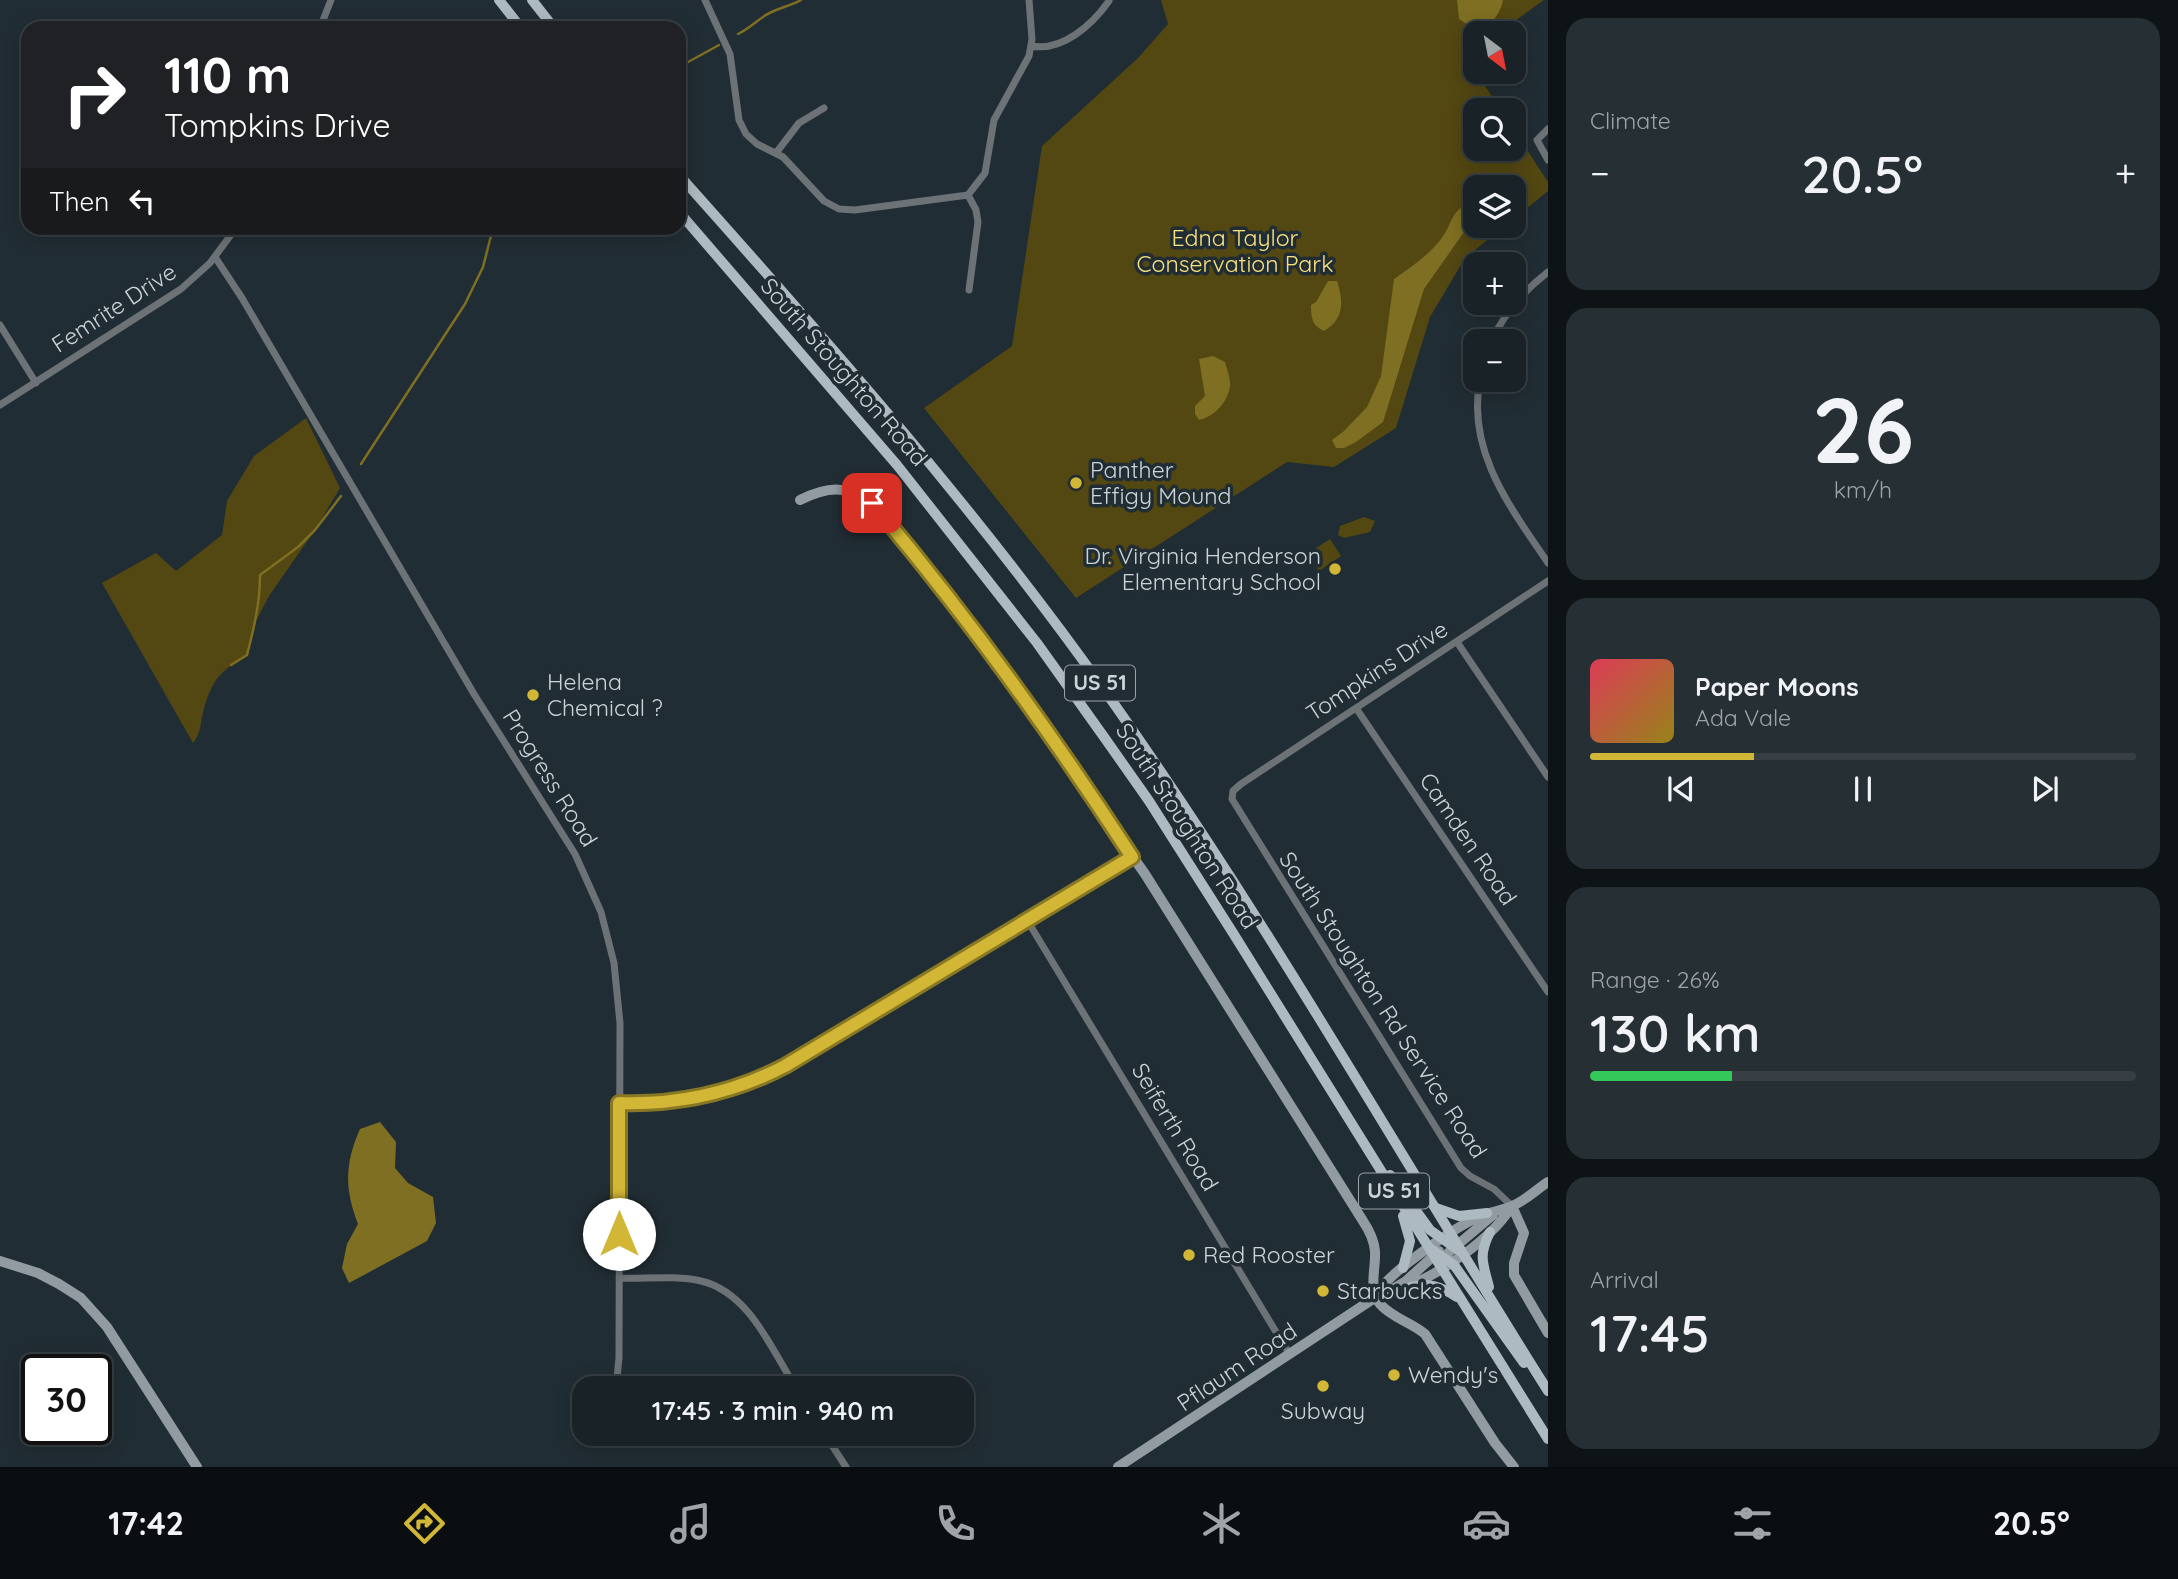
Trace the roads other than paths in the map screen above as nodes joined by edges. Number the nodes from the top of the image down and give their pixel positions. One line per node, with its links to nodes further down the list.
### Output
1 (331, 0): 7 (street)
2 (499, 0): 8 (main road)
3 (532, 0): 9 (main road)
4 (705, 0): 13 (street)
5 (1029, 0): 10 (street)
6 (1109, 1): 10 (street)
7 (323, 21)
8 (516, 21)
9 (548, 21)
10 (1031, 46): 16 (street)
11 (824, 108): 13 (street)
12 (1548, 129): 14 (street)
13 (776, 153): 16 (street)
14 (1548, 160)
15 (686, 183): 44 (main road, South Stoughton Road / US 51)
16 (968, 195): 21 (street)
17 (686, 220): 40 (main road, South Stoughton Road / US 51)
18 (231, 235): 19 (street, Femrite Drive)
19 (215, 257): 24 (street, Femrite Drive); 39 (street, Progress Road)
20 (1548, 272): 23 (street)
21 (969, 290)
22 (0, 325): 24 (street)
23 (1498, 329)
24 (36, 383): 26 (street, Femrite Drive)
25 (1479, 392): 28 (street)
26 (0, 405)
27 (800, 500): 34 (street)
28 (1548, 563)
29 (1548, 581): 30 (street, Tompkins Drive)
30 (1457, 642): 31 (street, Tompkins Drive); 32 (street)
31 (1356, 708): 33 (street, Tompkins Drive); 37 (street, Camden Road)
32 (1548, 777)
33 (1232, 796): 43 (street, South Stoughton Rd Service Road)
34 (1132, 857): 35 (street); 53 (street)
35 (1027, 920): 39 (street); 57 (street, Seiferth Road)
36 (1548, 975): 37 (street)
37 (1540, 981): 38 (street, Camden Road)
38 (1548, 992)
39 (619, 1103): 51 (street, Progress Road)
40 (1358, 1134): 42 (main road, South Stoughton Road / US 51); 47 (main road)
41 (1548, 1182): 43 (street, Pflaum Road)
42 (1403, 1206): 48 (main road, South Stoughton Road / US 51); 50 (main road)
43 (1512, 1206): 45 (street, Pflaum Road); 46 (street, Pflaum Road); 47 (street); 56 (street)
44 (1436, 1208): 45 (main road); 47 (main road, South Stoughton Road / US 51)
45 (1487, 1213): 47 (street, Pflaum Road)
46 (1490, 1232): 47 (street, Pflaum Road); 54 (main road)
47 (1452, 1243): 48 (street, Pflaum Road); 48 (street, Pflaum Road); 54 (main road, South Stoughton Road / US 51)
48 (1439, 1257): 50 (street, Pflaum Road); 52 (street, Pflaum Road); 53 (street); 55 (main road, South Stoughton Road / US 51); 60 (main road)
49 (0, 1261): 63 (street)
50 (1403, 1268): 53 (street, Pflaum Road)
51 (619, 1278): 58 (street, Progress Road); 59 (street)
52 (1410, 1287): 53 (street, Pflaum Road); 55 (main road)
53 (1376, 1297): 57 (street, Pflaum Road); 66 (street)
54 (1490, 1297): 60 (main road, South Stoughton Road / US 51)
55 (1459, 1298): 61 (main road, South Stoughton Road / US 51)
56 (1548, 1333)
57 (1290, 1355): 65 (street, Pflaum Road)
58 (618, 1376)
59 (788, 1376)
60 (1546, 1388)
61 (1548, 1439)
62 (832, 1446): 64 (street)
63 (197, 1467)
64 (846, 1467)
65 (1118, 1467)
66 (1514, 1467)

